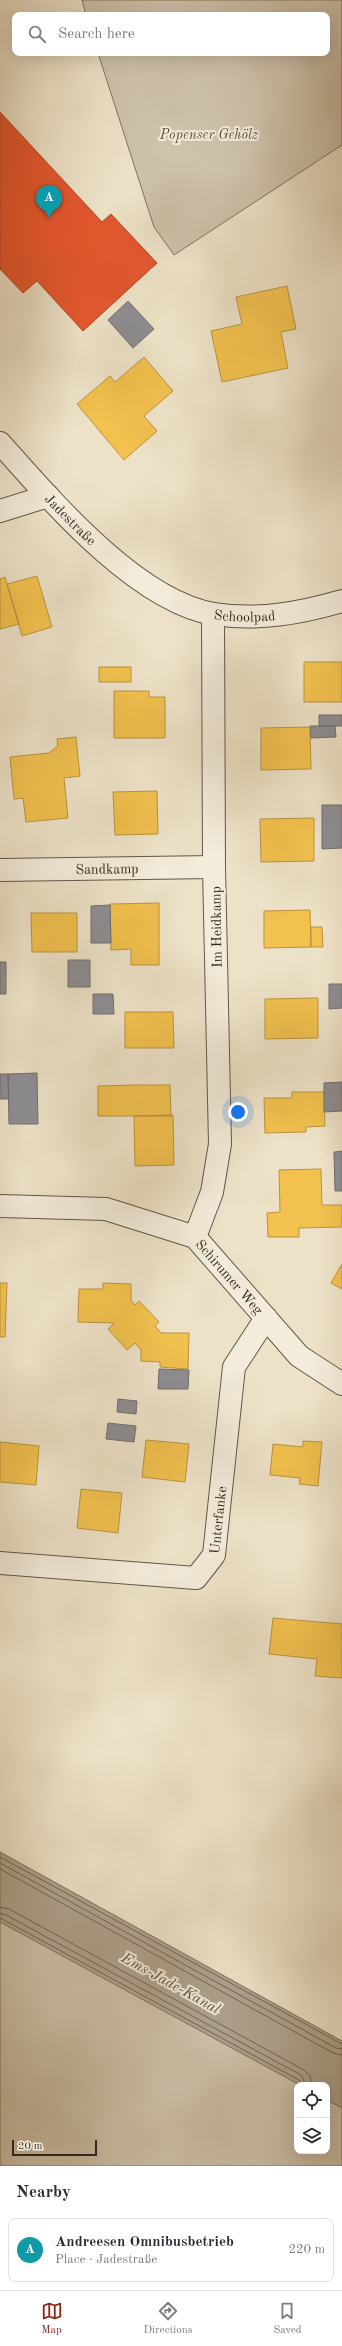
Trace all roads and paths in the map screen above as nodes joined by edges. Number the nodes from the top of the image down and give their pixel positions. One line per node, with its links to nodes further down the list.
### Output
1 (0, 443): 2 (street, Jadestraße)
2 (48, 496): 3 (street); 4 (street, Jadestraße)
3 (0, 511)
4 (150, 587): 6 (street, Schoolpad)
5 (342, 601): 6 (street, Schoolpad)
6 (213, 614): 7 (street, Im Heidkamp)
7 (214, 867): 8 (street, Sandkamp); 10 (street, Im Heidkamp)
8 (0, 870)
9 (0, 1206): 10 (street, Schirumer Weg)
10 (195, 1237): 11 (street, Schirumer Weg)
11 (266, 1318): 12 (street, Schirumer Weg); 13 (street, Unterfanke)
12 (342, 1384)
13 (0, 1563)

